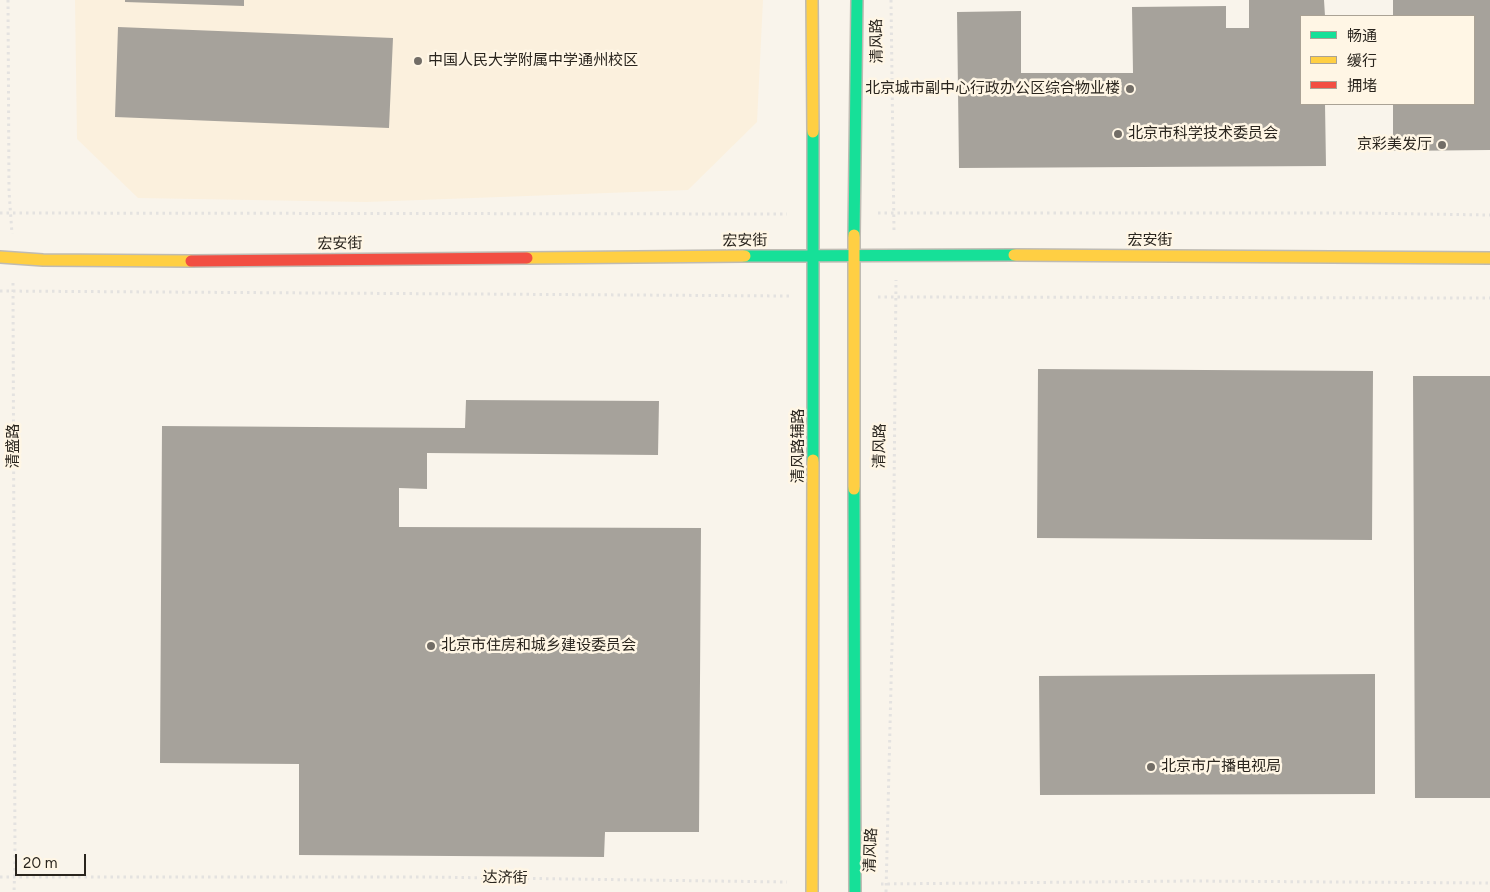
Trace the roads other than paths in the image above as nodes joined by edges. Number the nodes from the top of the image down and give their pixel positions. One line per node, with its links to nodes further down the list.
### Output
1 (812, 0): 3 (street, 清风路辅路)
2 (856, 0): 4 (street, 清风路)
3 (812, 255): 4 (street, 宏安街); 5 (street, 宏安街); 7 (street, 清风路辅路)
4 (854, 255): 6 (street, 宏安街); 8 (street, 清风路)
5 (0, 257)
6 (1490, 258)
7 (812, 887)
8 (855, 887)

